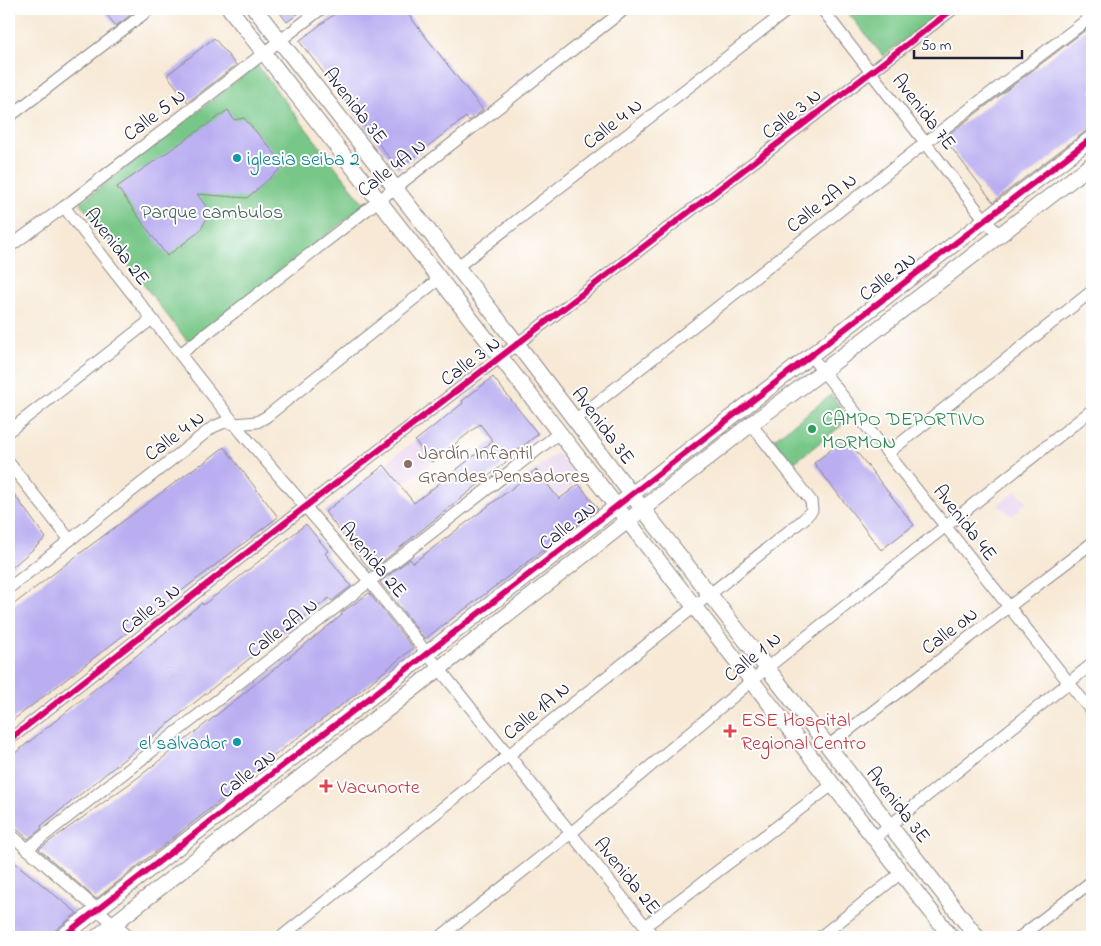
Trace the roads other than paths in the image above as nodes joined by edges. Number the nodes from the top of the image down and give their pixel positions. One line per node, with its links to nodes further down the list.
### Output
1 (150, 9): 13 (street)
2 (230, 9): 11 (street, Avenida 3E)
3 (255, 9): 10 (street, Avenida 3E)
4 (321, 9): 10 (street, Calle 5 N)
5 (625, 9): 17 (street, Calle 4A N)
6 (789, 9): 23 (street, Calle 4 N)
7 (822, 9): 12 (street, Avenida 7E)
8 (953, 9): 12 (street, Calle 3 N)
9 (1092, 16): 15 (street, Calle 2A N)
10 (280, 41): 11 (street, Calle 5 N); 17 (street, Avenida 3E)
11 (264, 53): 18 (street, Avenida 3E); 19 (street, Calle 5 N)
12 (871, 72): 15 (street, Avenida 7E); 27 (street, Calle 3 N)
13 (9, 117)
14 (1092, 138): 20 (street, Calle 2N)
15 (925, 143): 20 (street, Avenida 7E); 33 (street, Calle 2A N)
16 (1092, 164): 21 (street, Calle 2N)
17 (396, 188): 18 (street, Calle 4A N); 23 (street, Avenida 3E)
18 (379, 201): 24 (street, Avenida 3E); 28 (street, Calle 4A N)
19 (64, 207): 22 (street, Calle 5 N); 26 (street, Avenida 2E)
20 (985, 220): 21 (street, Avenida 7E); 29 (street, Calle 2N)
21 (999, 235): 31 (street, Calle 2N)
22 (9, 247)
23 (457, 267): 27 (street, Avenida 3E)
24 (440, 279): 30 (street, Avenida 3E); 34 (street, Calle 4 N)
25 (1092, 291): 38 (street)
26 (152, 319): 28 (street, Avenida 2E); 36 (street)
27 (518, 344): 30 (street, Calle 3 N); 33 (street, Avenida 3E)
28 (180, 354): 34 (street, Avenida 2E)
29 (811, 356): 31 (street, Avenida 4E); 40 (street, Calle 2N)
30 (501, 358): 37 (street, Avenida 3E); 41 (street, Calle 3 N)
31 (823, 371): 35 (street, Calle 2N); 38 (street, Avenida 4E)
32 (1092, 410): 45 (street, Calle 1 N)
33 (575, 420): 40 (street, Avenida 3E)
34 (235, 424): 41 (street, Avenida 2E); 46 (street, Calle 4 N)
35 (751, 424): 43 (street, Calle 2N); 50 (street, Calle 1A N)
36 (9, 431)
37 (559, 433): 42 (street, Avenida 3E); 48 (street, Calle 2A N)
38 (888, 454): 45 (street, Avenida 4E)
39 (9, 463): 46 (street)
40 (632, 495): 42 (street, Calle 2N); 43 (street, Avenida 3E)
41 (305, 507): 48 (street, Avenida 2E); 60 (street, Calle 3 N)
42 (616, 507): 44 (street, Avenida 3E); 53 (street, Calle 2N)
43 (643, 509): 44 (street, Calle 2N); 50 (street, Avenida 3E)
44 (627, 521): 51 (street, Avenida 3E); 55 (street, Calle 2N)
45 (946, 526): 52 (street, Avenida 4E); 56 (street, Calle 1 N)
46 (70, 540): 49 (street, Calle 4 N)
47 (1092, 543): 52 (street, Calle 0N)
48 (370, 582): 53 (street, Avenida 2E); 68 (street, Calle 2A N)
49 (9, 588)
50 (710, 595): 51 (street, Calle 1A N); 56 (street, Avenida 3E)
51 (695, 607): 57 (street, Avenida 3E); 62 (street, Calle 1A N)
52 (1010, 608): 58 (street, Avenida 4E); 61 (street, Calle 0N)
53 (427, 654): 55 (street, Avenida 2E); 71 (street, Calle 2N)
54 (1092, 664): 58 (street)
55 (439, 668): 62 (street, Avenida 2E); 72 (street, Calle 2N)
56 (767, 668): 57 (street, Calle 1 N); 61 (street, Avenida 3E)
57 (752, 681): 63 (street, Avenida 3E); 66 (street, Calle 1 N)
58 (1068, 682): 59 (street, Avenida 4E); 64 (street)
59 (1092, 712)
60 (9, 740)
61 (828, 746): 64 (street, Avenida 3E)
62 (509, 756): 66 (street, Avenida 2E); 77 (street, Calle 1A N)
63 (832, 784): 67 (street, Avenida 3E); 73 (street)
64 (890, 826): 67 (street); 82 (street, Avenida 3E)
65 (9, 833): 68 (street)
66 (570, 833): 73 (street, Avenida 2E); 78 (street, Calle 1 N)
67 (874, 838): 69 (street, Avenida 3E)
68 (27, 849): 71 (street)
69 (901, 873): 80 (street); 81 (street, Avenida 3E)
70 (1092, 881): 83 (street)
71 (98, 910): 72 (street); 74 (street, Calle 2N)
72 (114, 924): 75 (street, Calle 2N); 76 (street)
73 (645, 926): 79 (street, Avenida 2E)
74 (62, 937)
75 (96, 937)
76 (129, 937)
77 (281, 937)
78 (440, 937)
79 (654, 937)
80 (820, 937)
81 (951, 937)
82 (977, 937)
83 (1020, 937)

